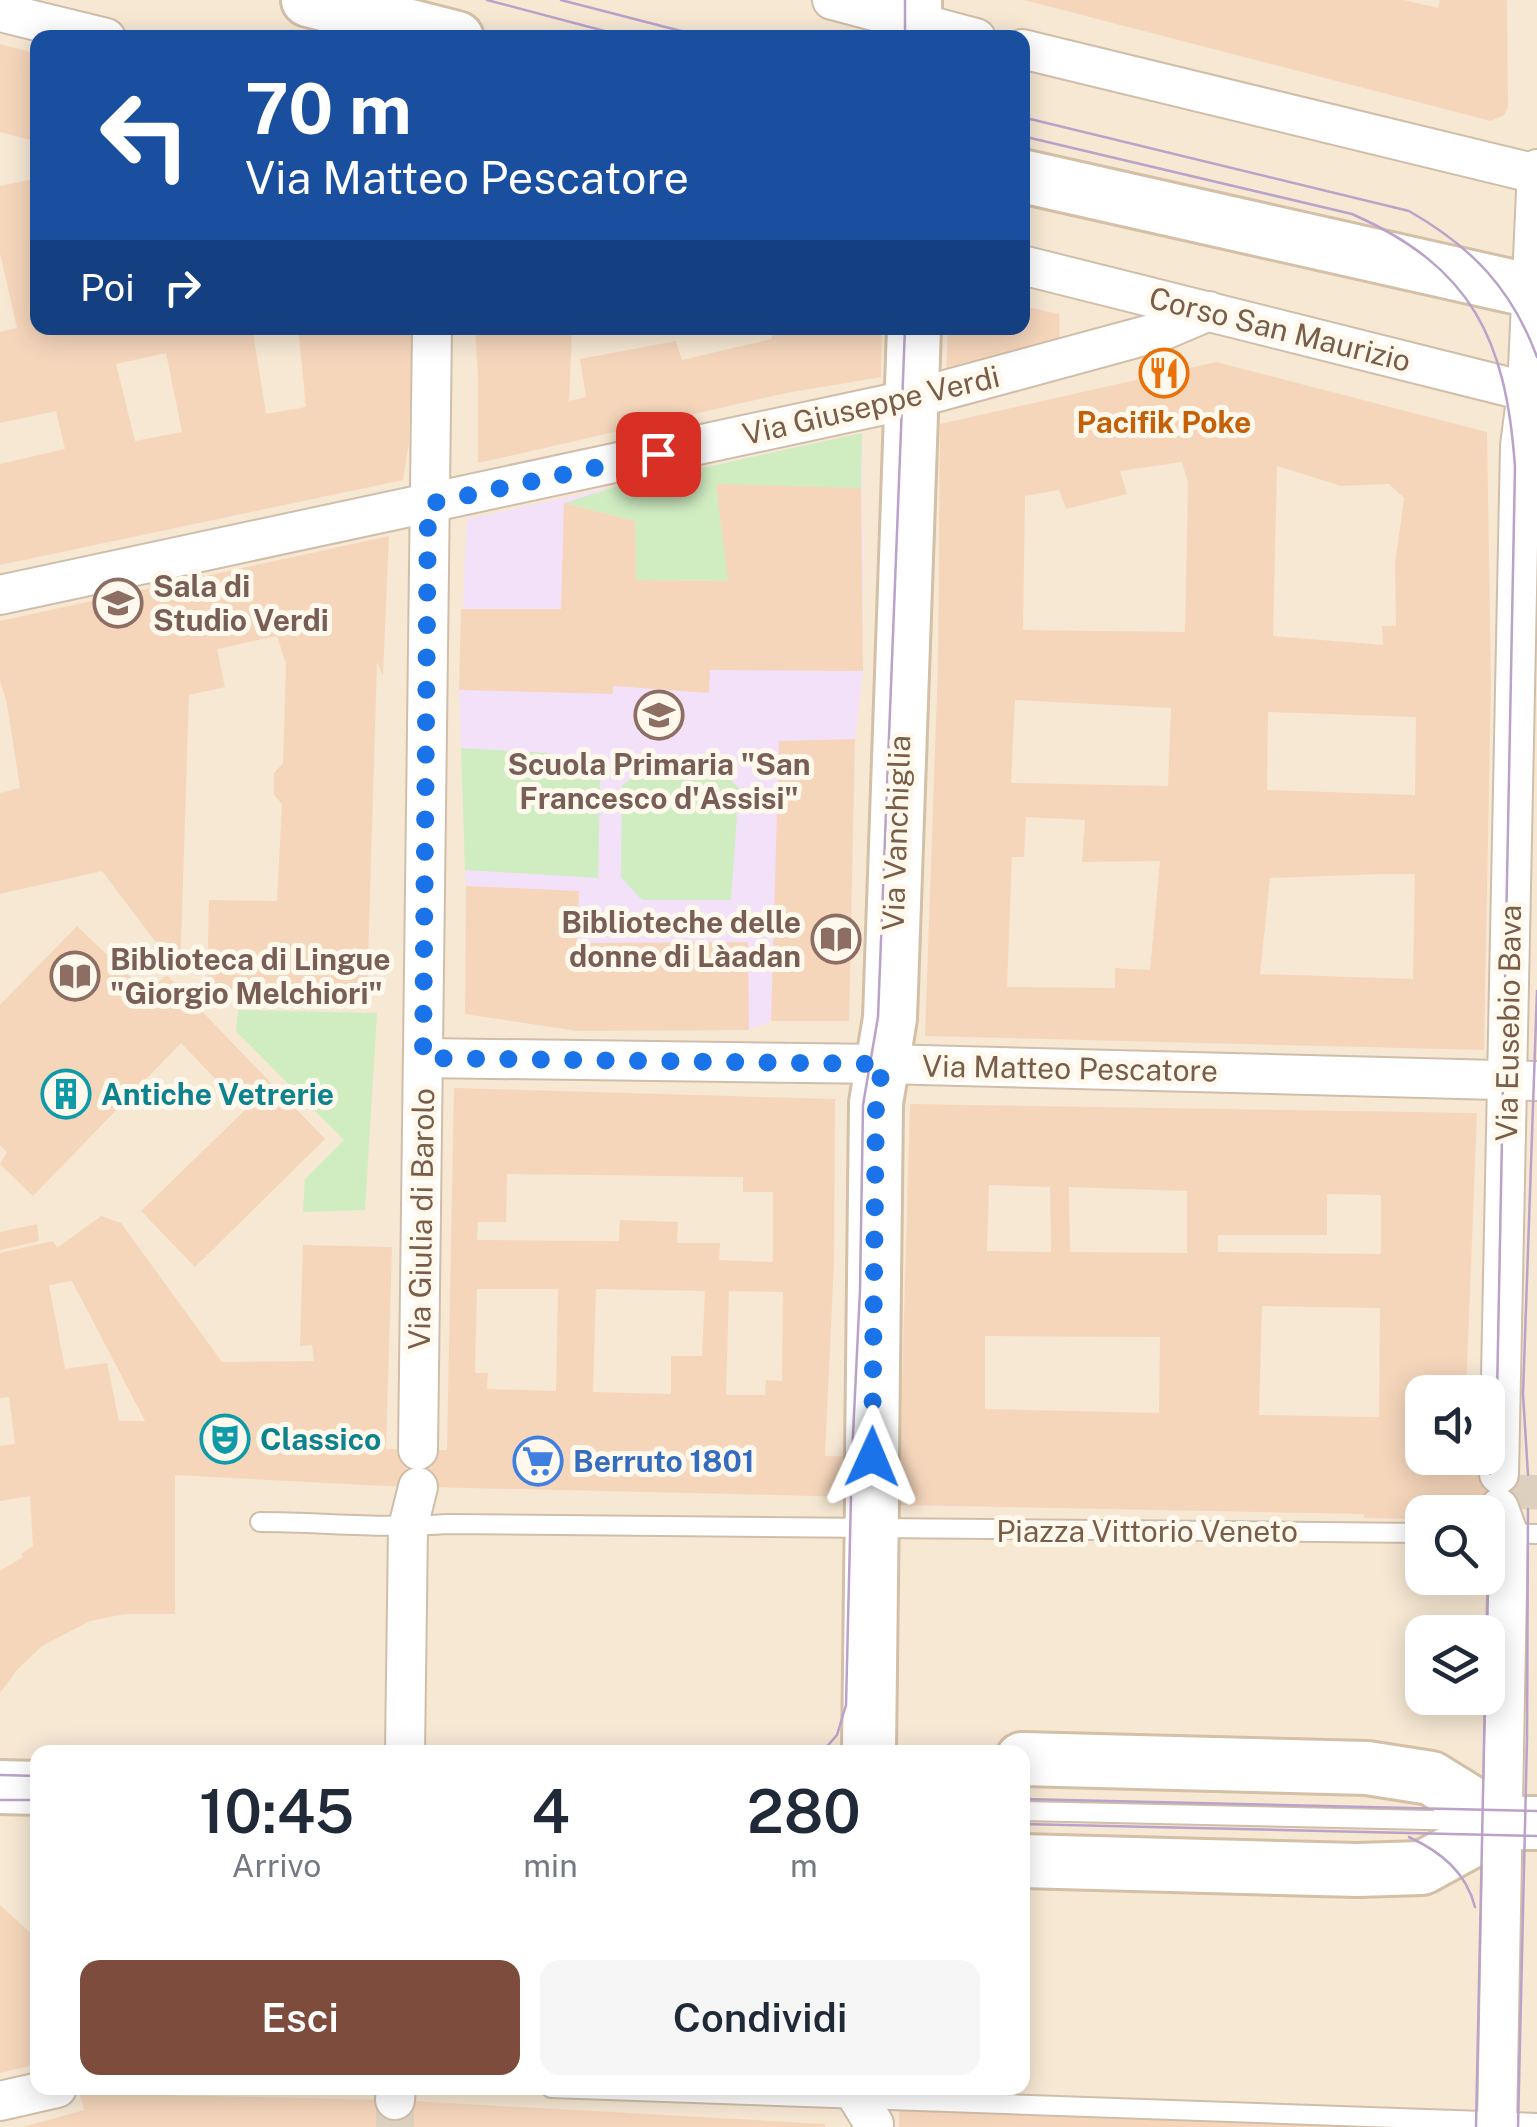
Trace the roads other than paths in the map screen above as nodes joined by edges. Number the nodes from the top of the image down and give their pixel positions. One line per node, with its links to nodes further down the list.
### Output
1 (308, 0): 5 (street)
2 (832, 0): 4 (street)
3 (0, 12): 6 (street)
4 (915, 20): 7 (street)
5 (444, 27)
6 (73, 30)
7 (949, 30)
8 (1030, 51): 9 (street)
9 (1537, 173): 12 (street, Via Eusebio Bava)
10 (1030, 178): 12 (street)
11 (1030, 267): 13 (street, Corso San Maurizio)
12 (1533, 291): 17 (street, Via Eusebio Bava)
13 (1210, 312): 16 (street, Via Giuseppe Verdi); 17 (street, Corso San Maurizio)
14 (432, 335): 18 (street, Via Giulia di Barolo)
15 (914, 335): 16 (street, Via Vanchiglia)
16 (912, 399): 18 (street, Via Giuseppe Verdi); 22 (street, Via Vanchiglia)
17 (1534, 402): 23 (street, Via Eusebio Bava)
18 (428, 504): 19 (street, Via Giuseppe Verdi); 21 (street, Via Giulia di Barolo)
19 (0, 595)
20 (1537, 768): 23 (street, Via Eusebio Bava)
21 (423, 1058): 22 (street, Via Matteo Pescatore); 27 (street, Via Giulia di Barolo)
22 (883, 1064): 23 (street, Via Matteo Pescatore); 24 (street, Via Vanchiglia)
23 (1524, 1081): 25 (street, Via Eusebio Bava)
24 (864, 1508): 27 (lane, Piazza Vittorio Veneto); 28 (lane, Piazza Vittorio Veneto); 30 (street)
25 (1510, 1509): 35 (street)
26 (260, 1522): 27 (lane, Piazza Vittorio Veneto)
27 (408, 1527): 29 (street)
28 (1405, 1532)
29 (405, 1745)
30 (869, 1745)
31 (1030, 1759): 35 (street)
32 (0, 1787): 33 (street)
33 (30, 1788)
34 (1030, 1811): 35 (lane)
35 (1521, 1823): 36 (street); 42 (street)
36 (1030, 1861)
37 (30, 2094): 39 (street)
38 (697, 2095): 40 (lane)
39 (0, 2101)
40 (863, 2103): 42 (lane)
41 (1537, 2123): 42 (lane)
42 (1498, 2124)

